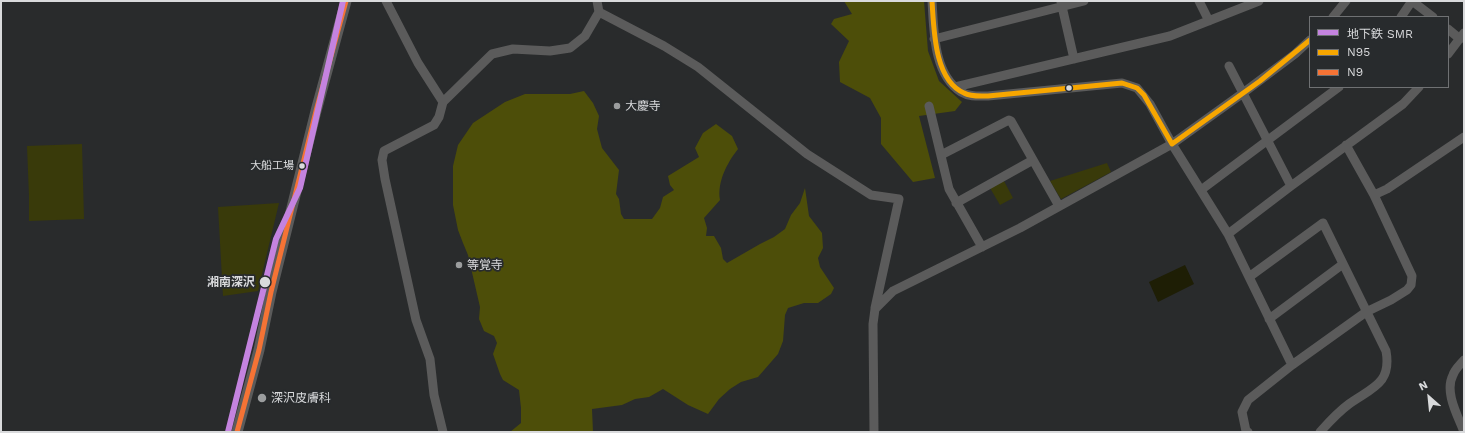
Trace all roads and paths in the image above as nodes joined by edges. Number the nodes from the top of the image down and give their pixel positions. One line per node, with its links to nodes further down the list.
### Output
1 (346, 1): 49 (street)
2 (386, 1): 27 (street)
3 (596, 1): 11 (street)
4 (932, 1): 18 (street)
5 (1084, 1): 10 (street)
6 (1199, 1): 15 (street)
7 (1259, 1): 15 (street)
8 (1346, 1): 12 (street)
9 (1412, 1): 13 (street); 14 (street)
10 (1061, 4): 18 (street); 21 (street)
11 (599, 12): 27 (street); 44 (street)
12 (1333, 16)
13 (1402, 16)
14 (1431, 16)
15 (1209, 21): 21 (street)
16 (1449, 30): 17 (street)
17 (1462, 36): 20 (street)
18 (934, 38): 23 (street)
19 (1309, 41): 26 (street)
20 (1449, 53)
21 (1074, 58): 23 (street)
22 (1229, 66): 26 (street)
23 (955, 87): 31 (street)
24 (1338, 88): 30 (street)
25 (1418, 88): 32 (street)
26 (1243, 93): 30 (street); 31 (street)
27 (443, 102): 50 (street)
28 (929, 106): 33 (street)
29 (1464, 137): 37 (street)
30 (1267, 140): 35 (street); 36 (street)
31 (1172, 144): 36 (street); 39 (street)
32 (1346, 146): 35 (street); 37 (street)
33 (941, 155): 34 (street); 38 (street)
34 (1033, 160): 38 (street); 39 (street)
35 (1291, 186): 40 (street)
36 (1201, 190): 40 (street)
37 (1374, 195): 45 (street)
38 (956, 202): 41 (street)
39 (1059, 206): 41 (street)
40 (1228, 234): 43 (street)
41 (982, 247): 44 (street)
42 (1343, 264): 43 (street); 45 (street); 46 (street)
43 (1249, 277): 46 (street)
44 (875, 309): 51 (street)
45 (1366, 312): 48 (street); 53 (street)
46 (1269, 319): 48 (street)
47 (1464, 360): 54 (street)
48 (1292, 365): 52 (street)
49 (238, 432)
50 (444, 432)
51 (874, 432)
52 (1248, 432)
53 (1320, 432)
54 (1464, 432)

